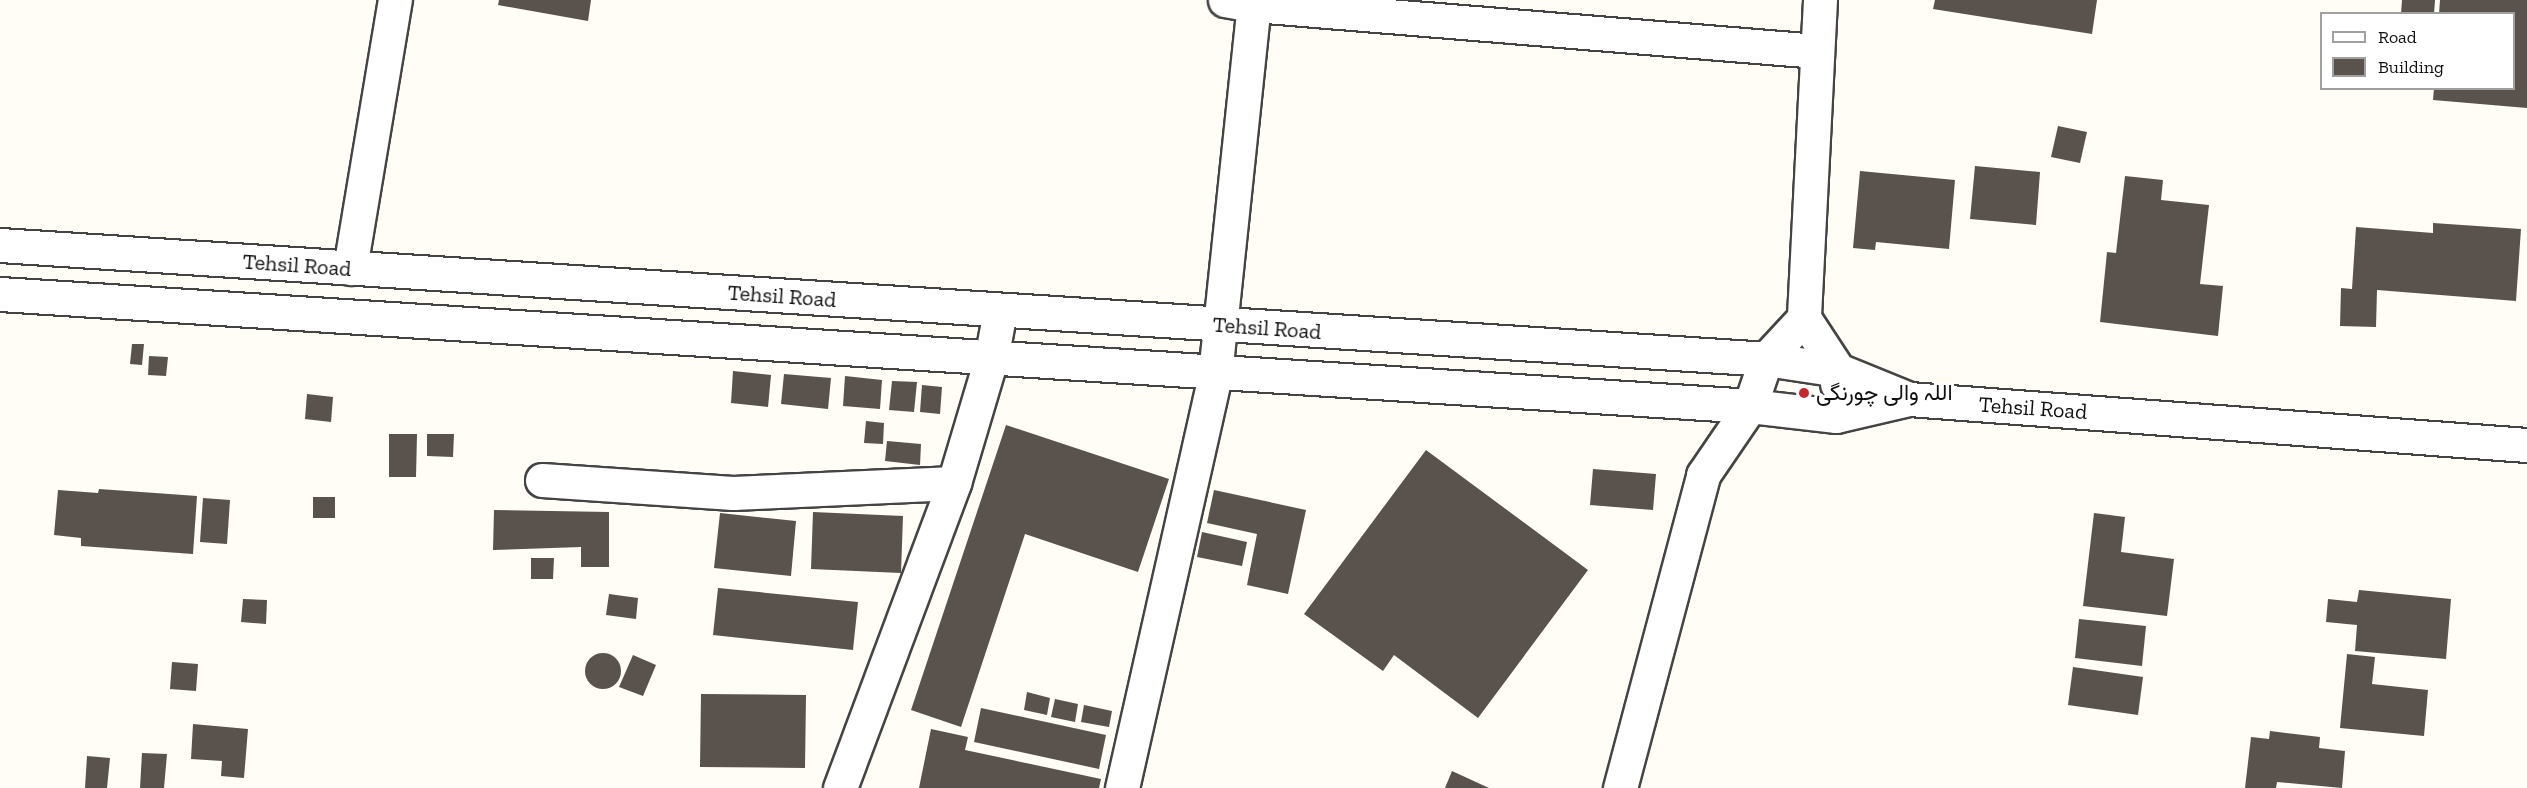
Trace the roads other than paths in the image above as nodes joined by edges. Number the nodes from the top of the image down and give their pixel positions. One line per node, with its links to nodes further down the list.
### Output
1 (395, 0): 6 (street)
2 (1820, 0): 4 (street)
3 (1239, 2): 4 (street); 10 (street)
4 (1817, 51): 9 (street)
5 (0, 245): 6 (street, Tehsil Road)
6 (350, 268): 8 (street, Tehsil Road)
7 (0, 294): 11 (street)
8 (1000, 311): 10 (street, Tehsil Road); 11 (street)
9 (1804, 318): 12 (street); 13 (street)
10 (1219, 325): 12 (street, Tehsil Road); 14 (street)
11 (991, 359): 14 (street); 20 (street)
12 (1766, 359): 13 (street, Tehsil Road); 16 (street)
13 (1838, 370): 15 (street, Tehsil Road); 17 (street)
14 (1215, 374): 16 (street); 22 (street)
15 (1909, 399): 17 (street); 18 (street, Tehsil Road)
16 (1750, 406): 17 (street); 23 (street)
17 (1836, 416)
18 (2527, 445)
19 (542, 480): 20 (street)
20 (954, 483): 21 (street)
21 (840, 788)
22 (1122, 788)
23 (1620, 788)

